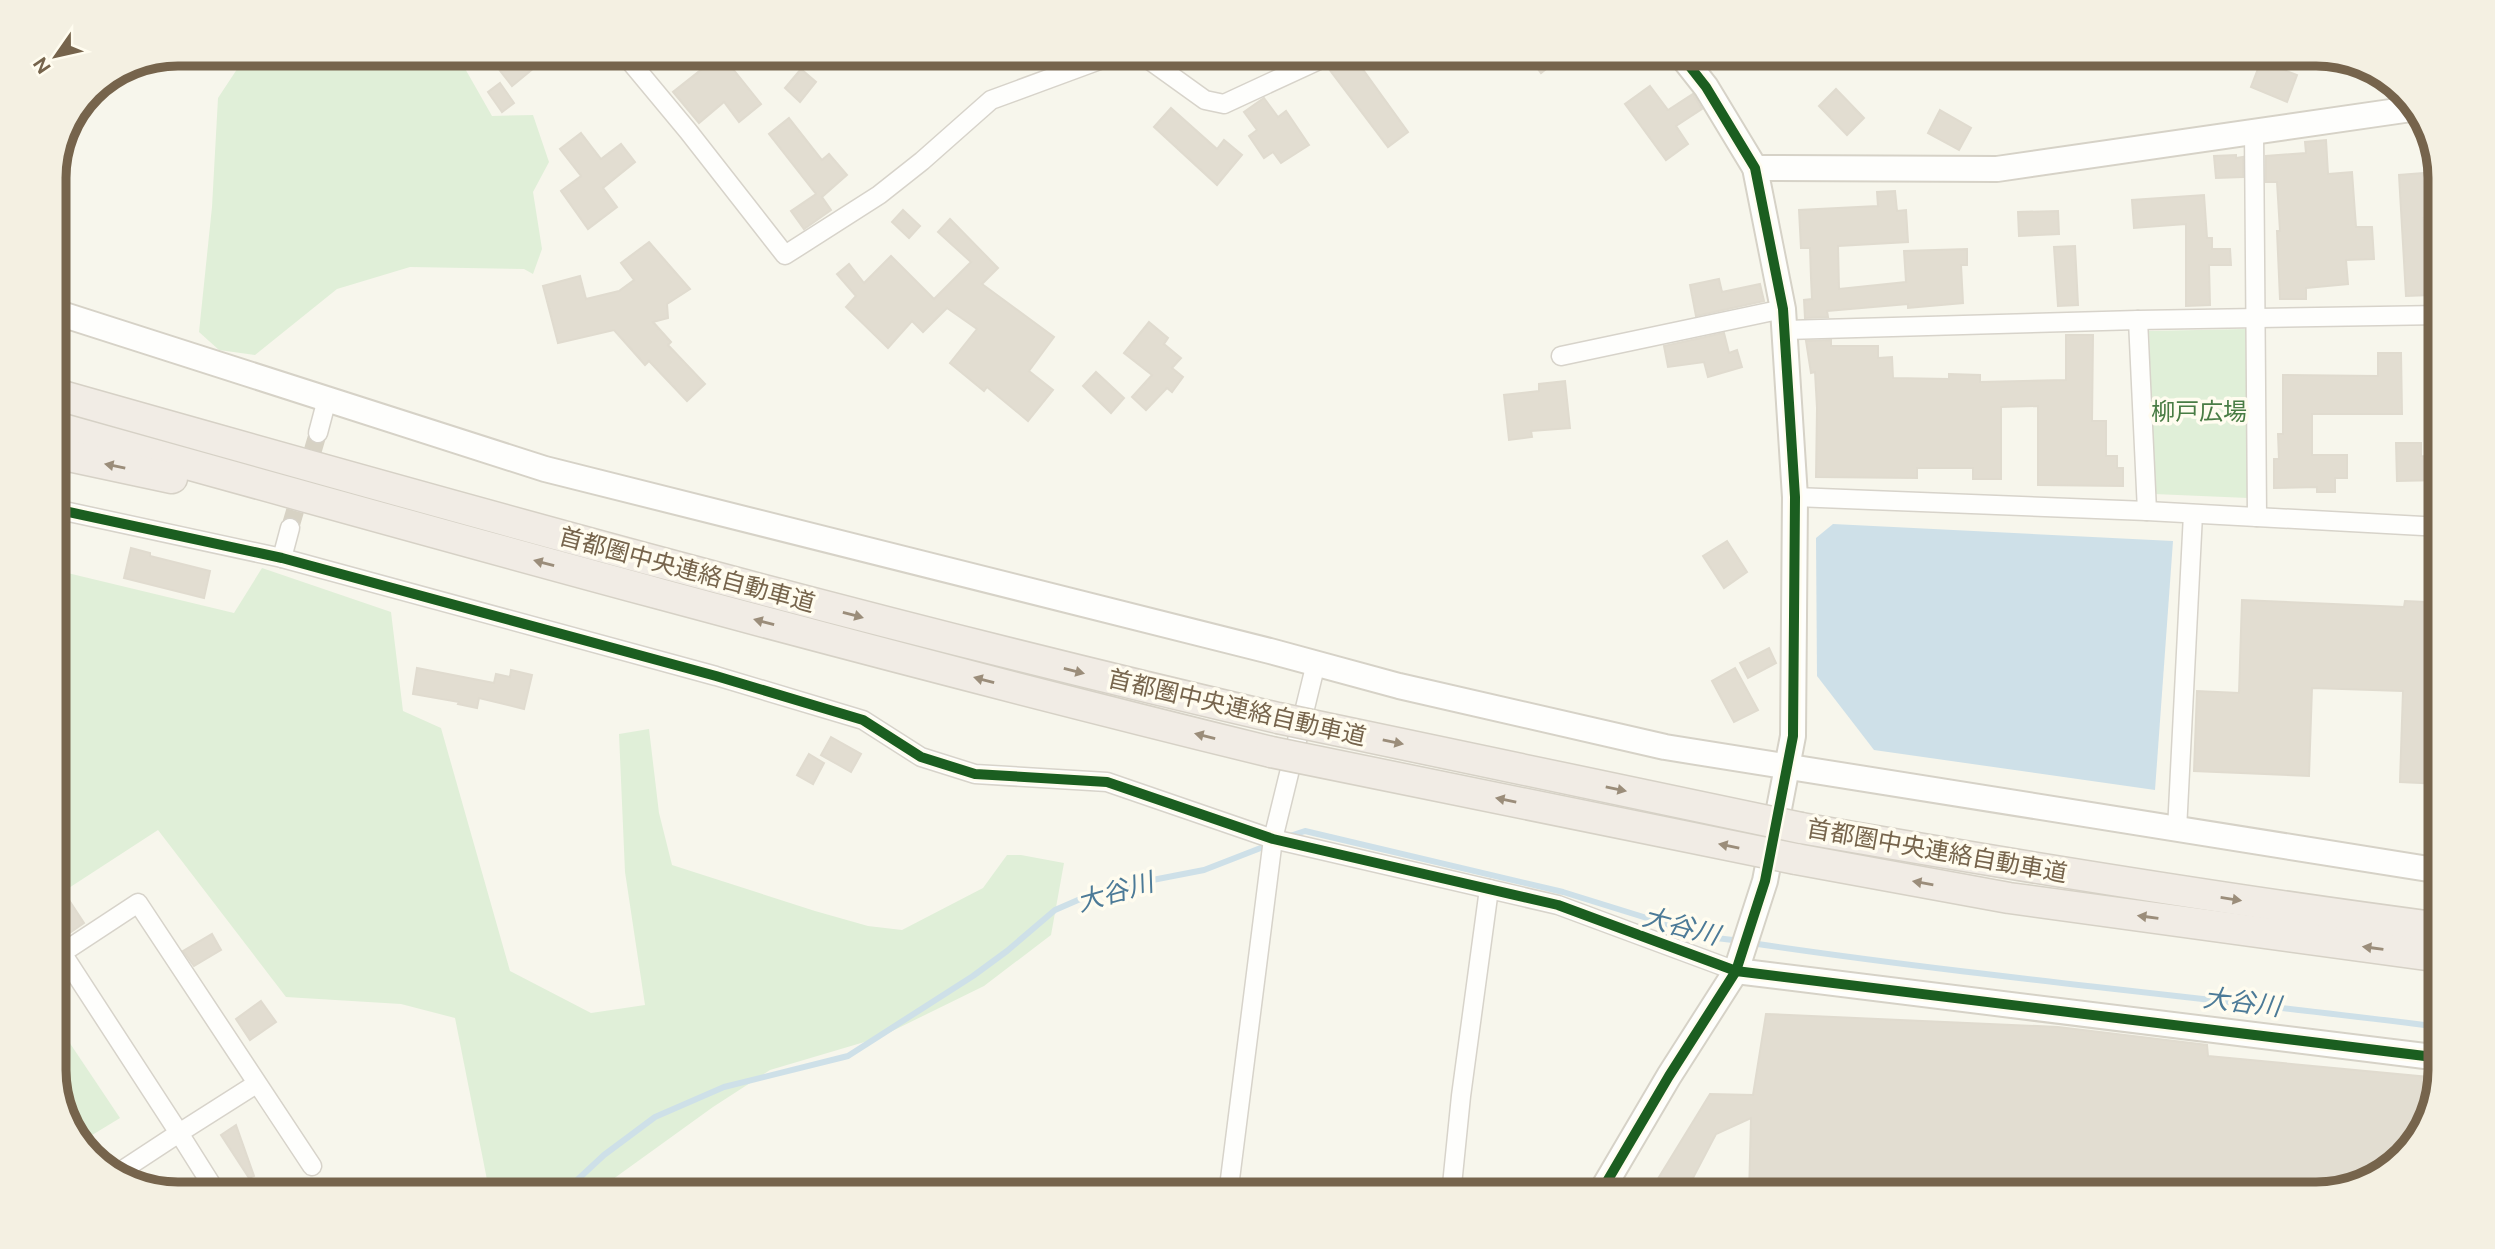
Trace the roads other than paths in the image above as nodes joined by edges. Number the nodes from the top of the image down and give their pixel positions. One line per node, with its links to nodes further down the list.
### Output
1 (635, 67): 2 (street)
2 (1081, 67)
3 (1159, 67): 4 (street)
4 (1304, 67)
5 (1689, 67): 8 (street)
6 (2405, 110): 7 (street)
7 (2254, 130): 8 (street); 11 (street)
8 (1755, 168): 12 (street)
9 (67, 316): 17 (street)
10 (2428, 316): 11 (street)
11 (2255, 318): 13 (street); 26 (street)
12 (1785, 320): 13 (street); 14 (street); 21 (street)
13 (2138, 320): 23 (street)
14 (1561, 356)
15 (67, 378): 22 (highway)
16 (67, 398): 22 (highway, 首都圏中央連絡自動車道)
17 (327, 400): 19 (street); 31 (street)
18 (67, 430): 29 (highway, 首都圏中央連絡自動車道)
19 (318, 433)
20 (67, 456): 29 (highway, one-way to 20)
21 (1796, 497): 23 (street); 32 (street)
22 (456, 508): 37 (highway, 首都圏中央連絡自動車道, one-way to 37, bridge)
23 (2147, 511): 25 (street)
24 (67, 512): 30 (street)
25 (2193, 514): 26 (street); 33 (street)
26 (2256, 517): 27 (street)
27 (2428, 526)
28 (290, 528): 30 (street)
29 (446, 537): 39 (highway, 首都圏中央連絡自動車道, one-way to 29, bridge)
30 (282, 558): 34 (street)
31 (1316, 663): 32 (street); 34 (street)
32 (1788, 765): 33 (street); 41 (street)
33 (2177, 830): 35 (street)
34 (1273, 839): 36 (street); 48 (street)
35 (2428, 869)
36 (1489, 889): 41 (street); 49 (street)
37 (2428, 926)
38 (67, 950): 43 (street)
39 (2428, 955)
40 (67, 961): 44 (street)
41 (1736, 971): 42 (street); 50 (street)
42 (2428, 1056)
43 (256, 1084): 44 (street); 45 (street)
44 (179, 1133): 46 (street); 47 (street)
45 (312, 1166)
46 (125, 1169)
47 (210, 1182)
48 (1230, 1182)
49 (1452, 1182)
50 (1607, 1182)

